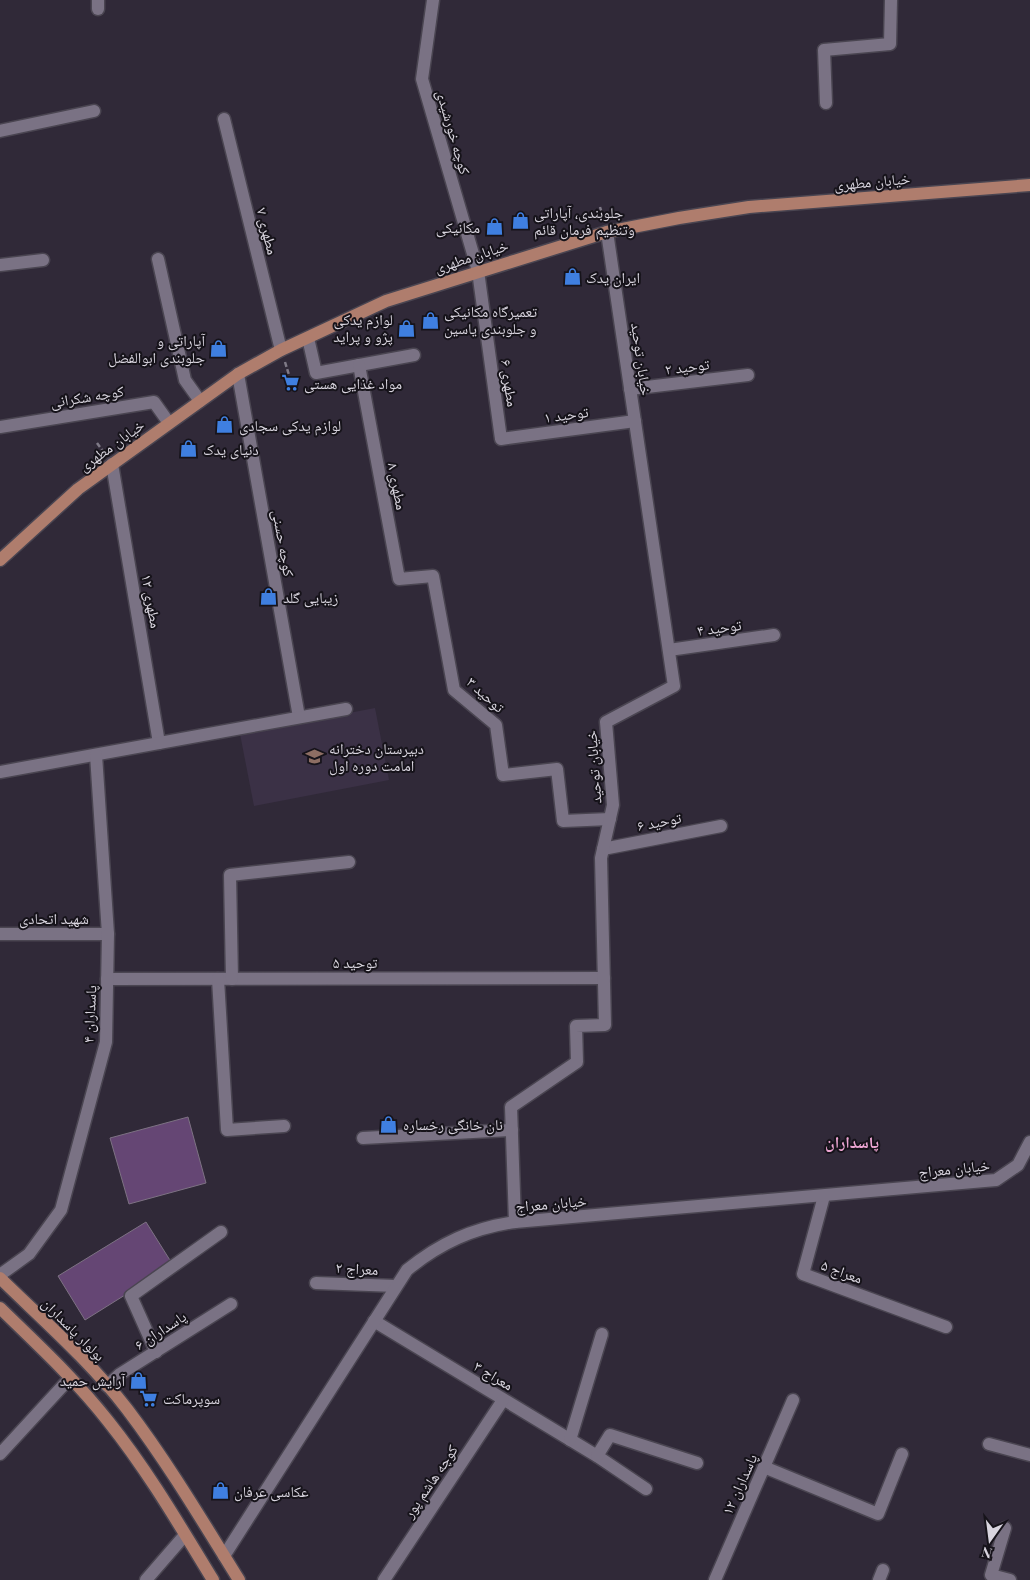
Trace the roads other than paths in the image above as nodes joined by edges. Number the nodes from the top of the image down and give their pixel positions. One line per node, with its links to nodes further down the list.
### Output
1 (433, 0): 12 (street, کوچه خورشیدی)
2 (891, 0): 3 (street)
3 (826, 103)
4 (94, 112): 6 (street)
5 (224, 119): 14 (street, مطهری ۷)
6 (0, 131)
7 (1030, 185): 8 (main road, خیابان مطهری)
8 (607, 232): 12 (main road, خیابان مطهری); 19 (street, خیابان توحید)
9 (158, 259): 20 (street)
10 (43, 260): 11 (street)
11 (0, 265)
12 (478, 271): 13 (main road, خیابان مطهری); 24 (street, مطهری ۶)
13 (308, 338): 14 (main road, خیابان مطهری); 16 (street)
14 (281, 350): 17 (main road, خیابان مطهری)
15 (414, 354): 16 (street)
16 (359, 365): 27 (street, مطهری ۸)
17 (238, 374): 20 (main road, خیابان مطهری); 31 (street, کوچه حسنی)
18 (748, 375): 19 (street, توحید ۲)
19 (630, 389): 21 (street, خیابان توحید)
20 (200, 401): 22 (main road, خیابان مطهری)
21 (635, 421): 24 (street, توحید ۱); 29 (street, خیابان توحید)
22 (169, 423): 23 (street, کوچه شکرانی); 25 (main road, خیابان مطهری)
23 (0, 427)
24 (501, 439)
25 (112, 464): 26 (main road, خیابان مطهری); 32 (street, مطهری ۱۲)
26 (0, 560)
27 (433, 576): 35 (street, توحید ۳)
28 (774, 635): 29 (street, توحید ۴)
29 (668, 650): 35 (street, خیابان توحید)
30 (346, 709): 31 (street)
31 (299, 717): 32 (street)
32 (159, 743): 33 (street)
33 (96, 755): 34 (street); 40 (street, پاسداران ۴)
34 (0, 772)
35 (610, 819): 37 (street, خیابان توحید)
36 (721, 826): 37 (street, توحید ۶)
37 (603, 849): 41 (street, خیابان توحید)
38 (349, 862): 44 (street)
39 (0, 934): 40 (street, شهید اتحادی)
40 (108, 934): 42 (street, پاسداران ۴)
41 (604, 978): 44 (street, توحید ۵); 46 (street, خیابان توحید)
42 (107, 979): 43 (street, توحید ۵); 52 (street, پاسداران ۴)
43 (218, 979): 44 (street, توحید ۵); 45 (street)
44 (232, 979)
45 (284, 1126)
46 (512, 1130): 47 (street); 50 (street, خیابان توحید)
47 (363, 1138)
48 (1030, 1142): 49 (street, خیابان معراج)
49 (824, 1196): 50 (street, خیابان معراج); 58 (street, معراج ۵)
50 (515, 1222): 54 (street, خیابان معراج)
51 (221, 1232): 60 (street)
52 (0, 1276): 62 (main road, بولوار پاسداران)
53 (316, 1283): 54 (street, معراج ۲)
54 (396, 1286): 57 (street, خیابان معراج)
55 (231, 1304): 60 (street, پاسداران ۶)
56 (0, 1308): 61 (main road)
57 (374, 1322): 63 (street, معراج ۳); 76 (street, خیابان معراج)
58 (946, 1327)
59 (602, 1334): 65 (street)
60 (156, 1352): 62 (street, پاسداران ۶)
61 (70, 1378): 67 (street); 75 (main road)
62 (107, 1386): 76 (main road, بولوار پاسداران)
63 (503, 1400): 65 (street, معراج ۳); 80 (street, کوچه هاشم پور)
64 (793, 1400): 72 (street, پاسداران ۱۲)
65 (570, 1440): 70 (street, معراج ۳)
66 (989, 1444): 69 (street)
67 (0, 1454)
68 (902, 1454): 72 (street)
69 (1030, 1455)
70 (597, 1456): 71 (street); 73 (street, معراج ۳)
71 (697, 1463)
72 (764, 1467): 81 (street, پاسداران ۱۲)
73 (646, 1489)
74 (1005, 1528): 82 (street)
75 (185, 1535): 77 (street); 78 (main road)
76 (224, 1556): 79 (main road, بولوار پاسداران)
77 (146, 1580)
78 (213, 1580)
79 (239, 1580)
80 (384, 1580)
81 (715, 1580)
82 (1010, 1580)

